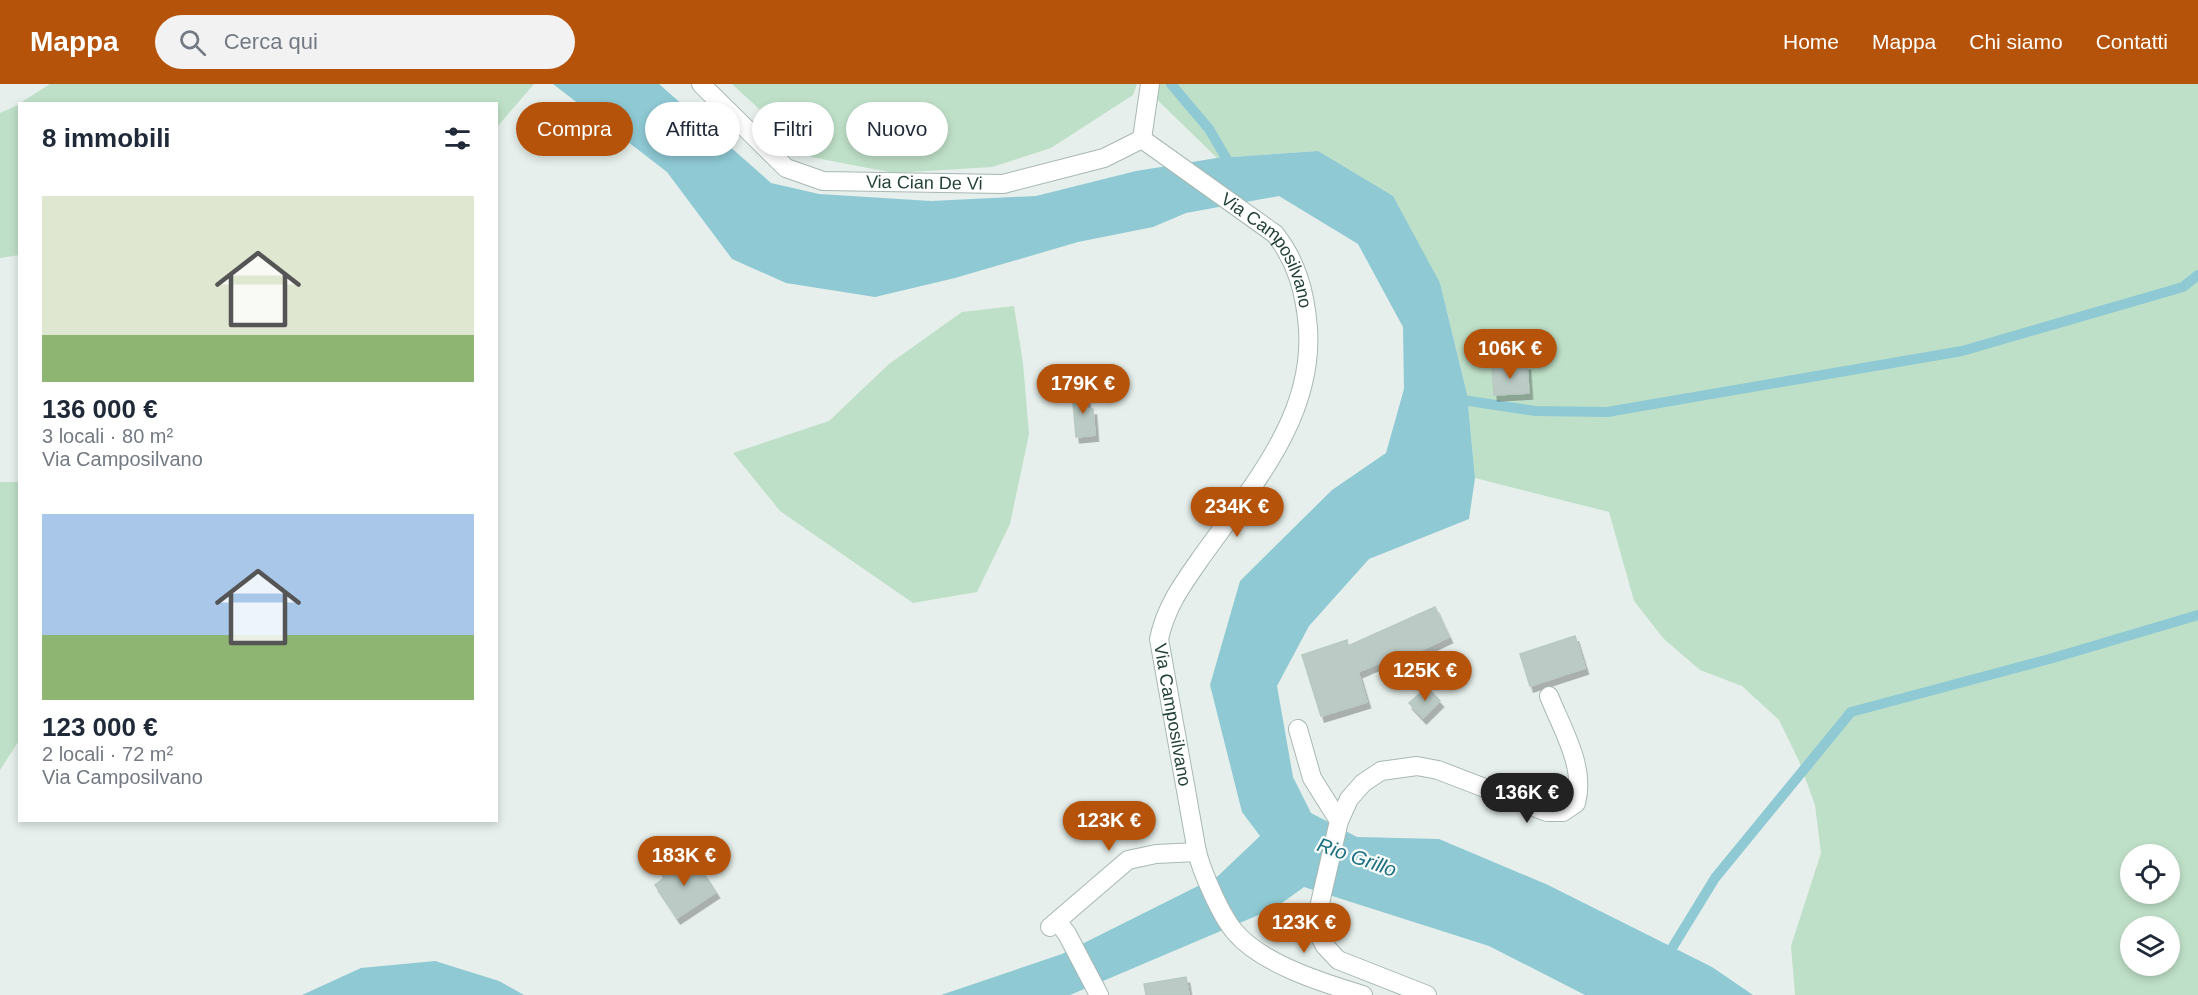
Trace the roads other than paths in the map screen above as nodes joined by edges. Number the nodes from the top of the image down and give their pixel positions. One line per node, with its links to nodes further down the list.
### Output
1 (701, 84): 3 (street, Via Cian De Vi)
2 (1150, 84): 3 (street)
3 (1142, 139): 7 (street, Via Camposilvano)
4 (1549, 696): 6 (street)
5 (1298, 729): 6 (street)
6 (1339, 821): 10 (street)
7 (1199, 861): 8 (street); 9 (street, Via Camposilvano)
8 (1099, 995)
9 (1363, 995)
10 (1427, 995)

